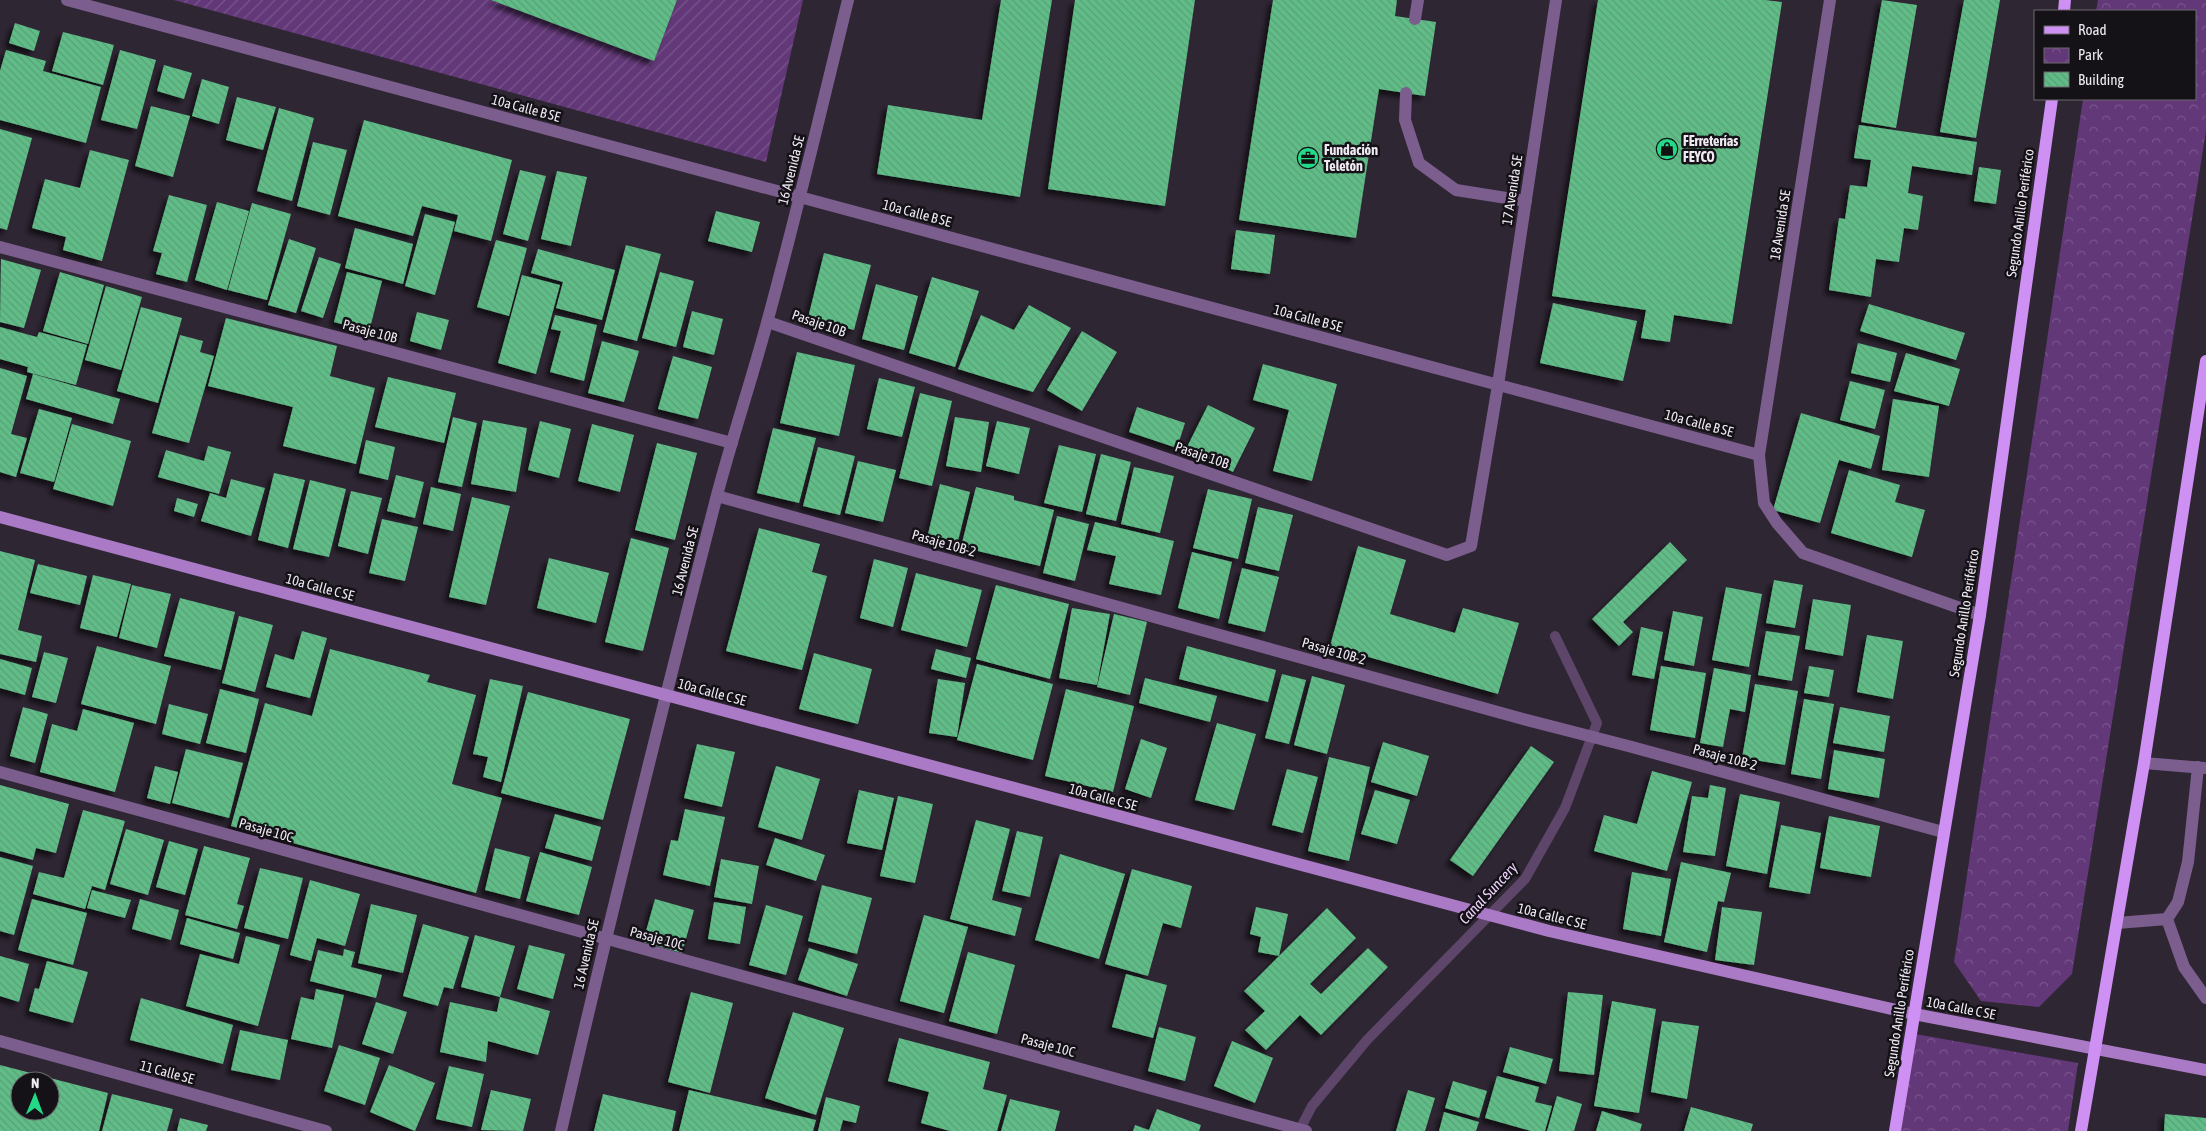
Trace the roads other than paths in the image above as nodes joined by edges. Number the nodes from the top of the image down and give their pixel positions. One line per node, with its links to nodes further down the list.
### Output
1 (67, 0): 9 (street, 10a Calle B SE)
2 (848, 0): 9 (street, 16 Avenida SE)
3 (1418, 0): 6 (street)
4 (1556, 0): 10 (street, 17 Avenida SE)
5 (1830, 0): 16 (street, 18 Avenida SE)
6 (1415, 19)
7 (1406, 93): 10 (street)
8 (2052, 100): 19 (main road, Segundo Anillo Periférico)
9 (800, 197): 12 (street, 16 Avenida SE); 14 (street, 10a Calle B SE)
10 (1526, 201): 14 (street, 17 Avenida SE)
11 (0, 247): 15 (street, Pasaje 10B)
12 (768, 322): 14 (street, Pasaje 10B); 15 (street, 16 Avenida SE)
13 (2206, 361): 21 (main road)
14 (1498, 385): 16 (street, 10a Calle B SE)
15 (732, 443): 17 (street, 16 Avenida SE)
16 (1759, 455): 19 (street, 18 Avenida SE)
17 (717, 496): 20 (street, 16 Avenida SE); 24 (street, Pasaje 10B-2)
18 (0, 517): 20 (street, 10a Calle C SE)
19 (1980, 614): 24 (main road, Segundo Anillo Periférico)
20 (667, 695): 27 (street, 16 Avenida SE); 29 (street, 10a Calle C SE)
21 (2144, 763): 22 (street); 26 (main road)
22 (2202, 768): 25 (street)
23 (0, 772): 27 (street, Pasaje 10C)
24 (1943, 832): 29 (main road, Segundo Anillo Periférico)
25 (2168, 919): 26 (street); 28 (street)
26 (2117, 923): 31 (main road)
27 (605, 940): 34 (street, 16 Avenida SE); 35 (street, Pasaje 10C)
28 (2206, 998)
29 (1914, 1014): 31 (street, 10a Calle C SE); 36 (main road, Segundo Anillo Periférico)
30 (0, 1041): 33 (street, 11 Calle SE)
31 (2095, 1050): 32 (street, 10a Calle C SE); 37 (main road)
32 (2206, 1070)
33 (326, 1131)
34 (561, 1131)
35 (1306, 1131)
36 (1895, 1131)
37 (2081, 1131)

